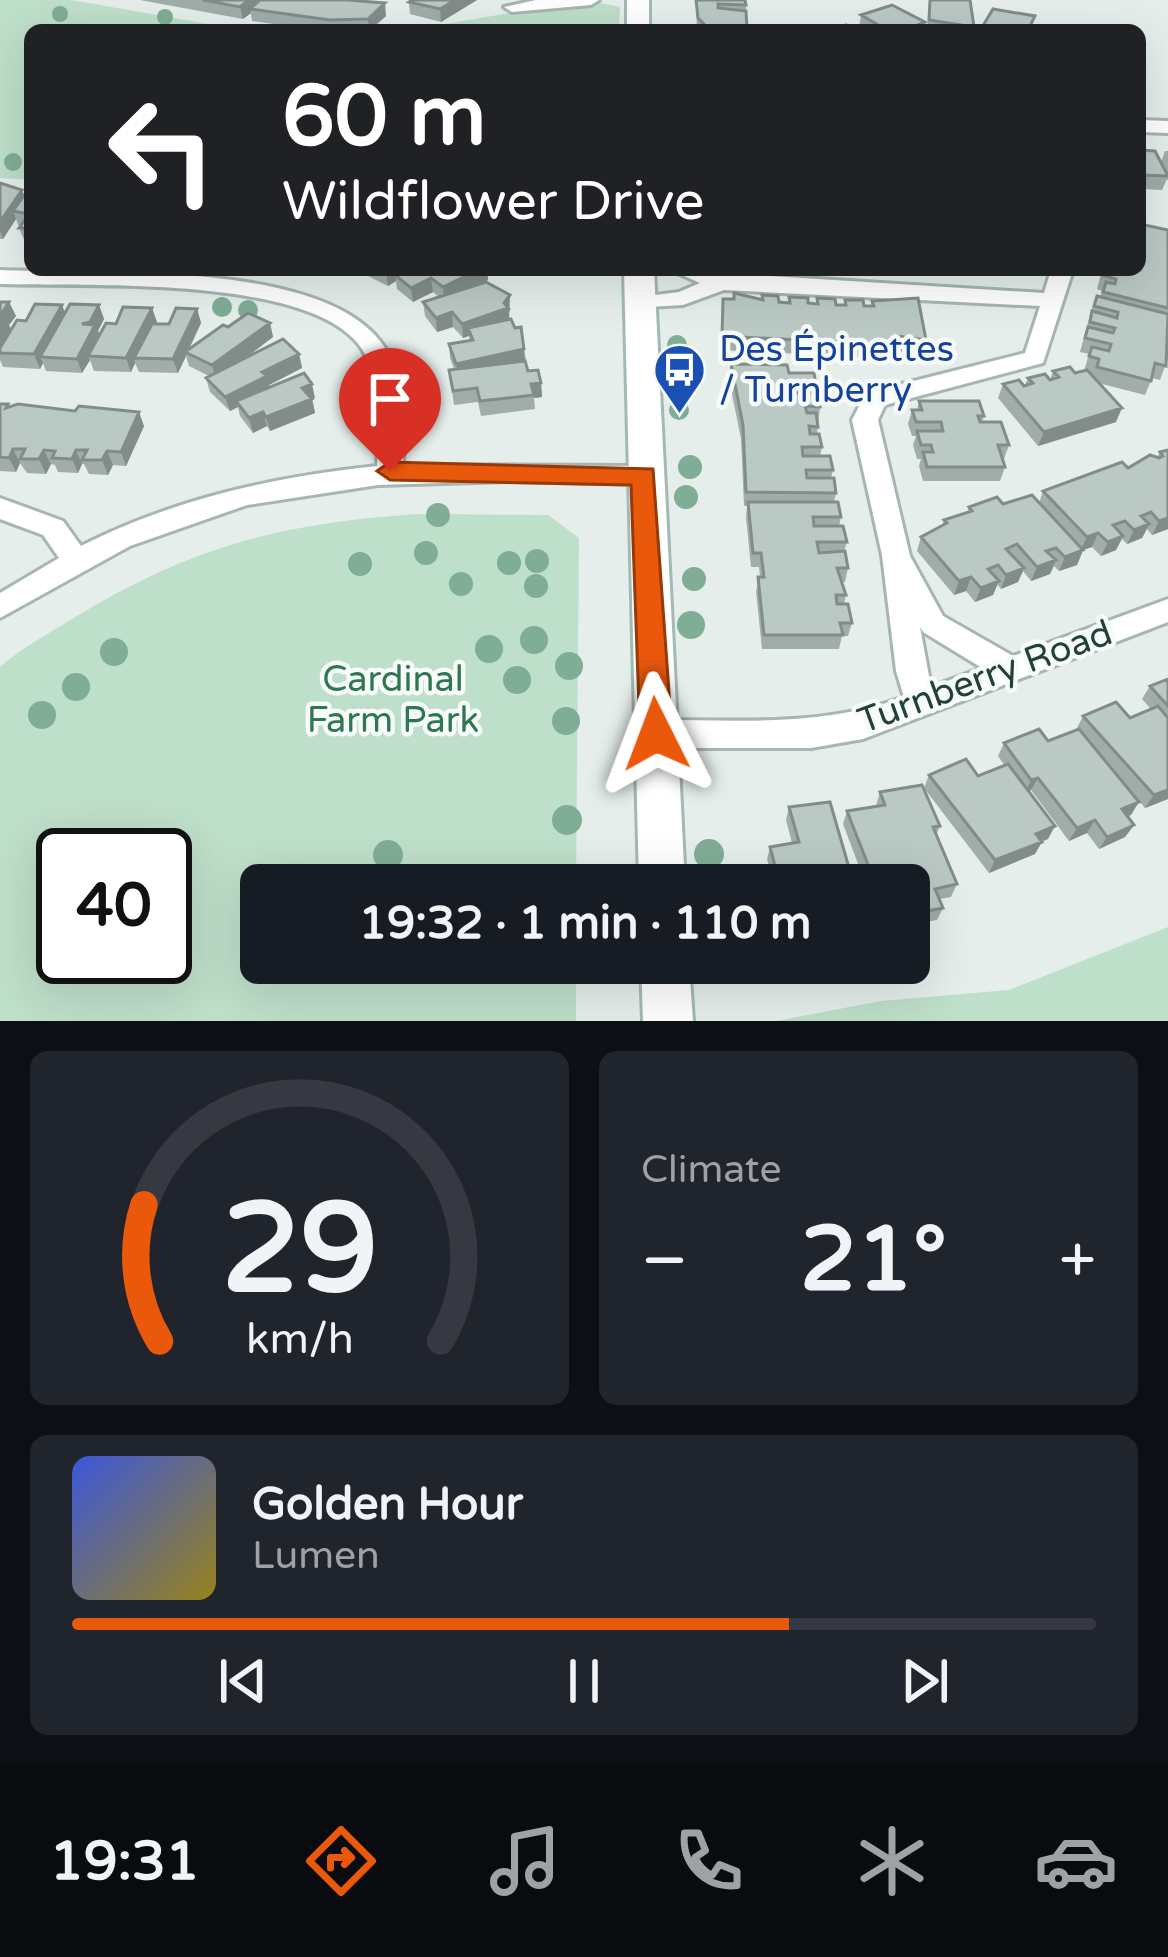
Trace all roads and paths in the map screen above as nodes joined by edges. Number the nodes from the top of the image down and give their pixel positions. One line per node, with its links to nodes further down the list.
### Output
1 (591, 0): 2 (street)
2 (512, 8)
3 (700, 276): 6 (street)
4 (1060, 276): 8 (street)
5 (0, 277): 9 (street)
6 (722, 283): 7 (street); 8 (street)
7 (639, 286): 10 (street)
8 (1052, 300): 12 (street)
9 (390, 471): 10 (street); 13 (street)
10 (644, 476): 18 (street)
11 (0, 508): 13 (street)
12 (896, 556): 16 (street); 17 (street)
13 (76, 561): 14 (street)
14 (0, 607)
15 (1168, 610): 16 (street, Turnberry Road)
16 (1009, 669): 17 (street, Turnberry Road)
17 (922, 706): 18 (street, Turnberry Road)
18 (656, 734): 19 (street)
19 (661, 864)
20 (666, 984): 21 (street)
21 (668, 1021)

